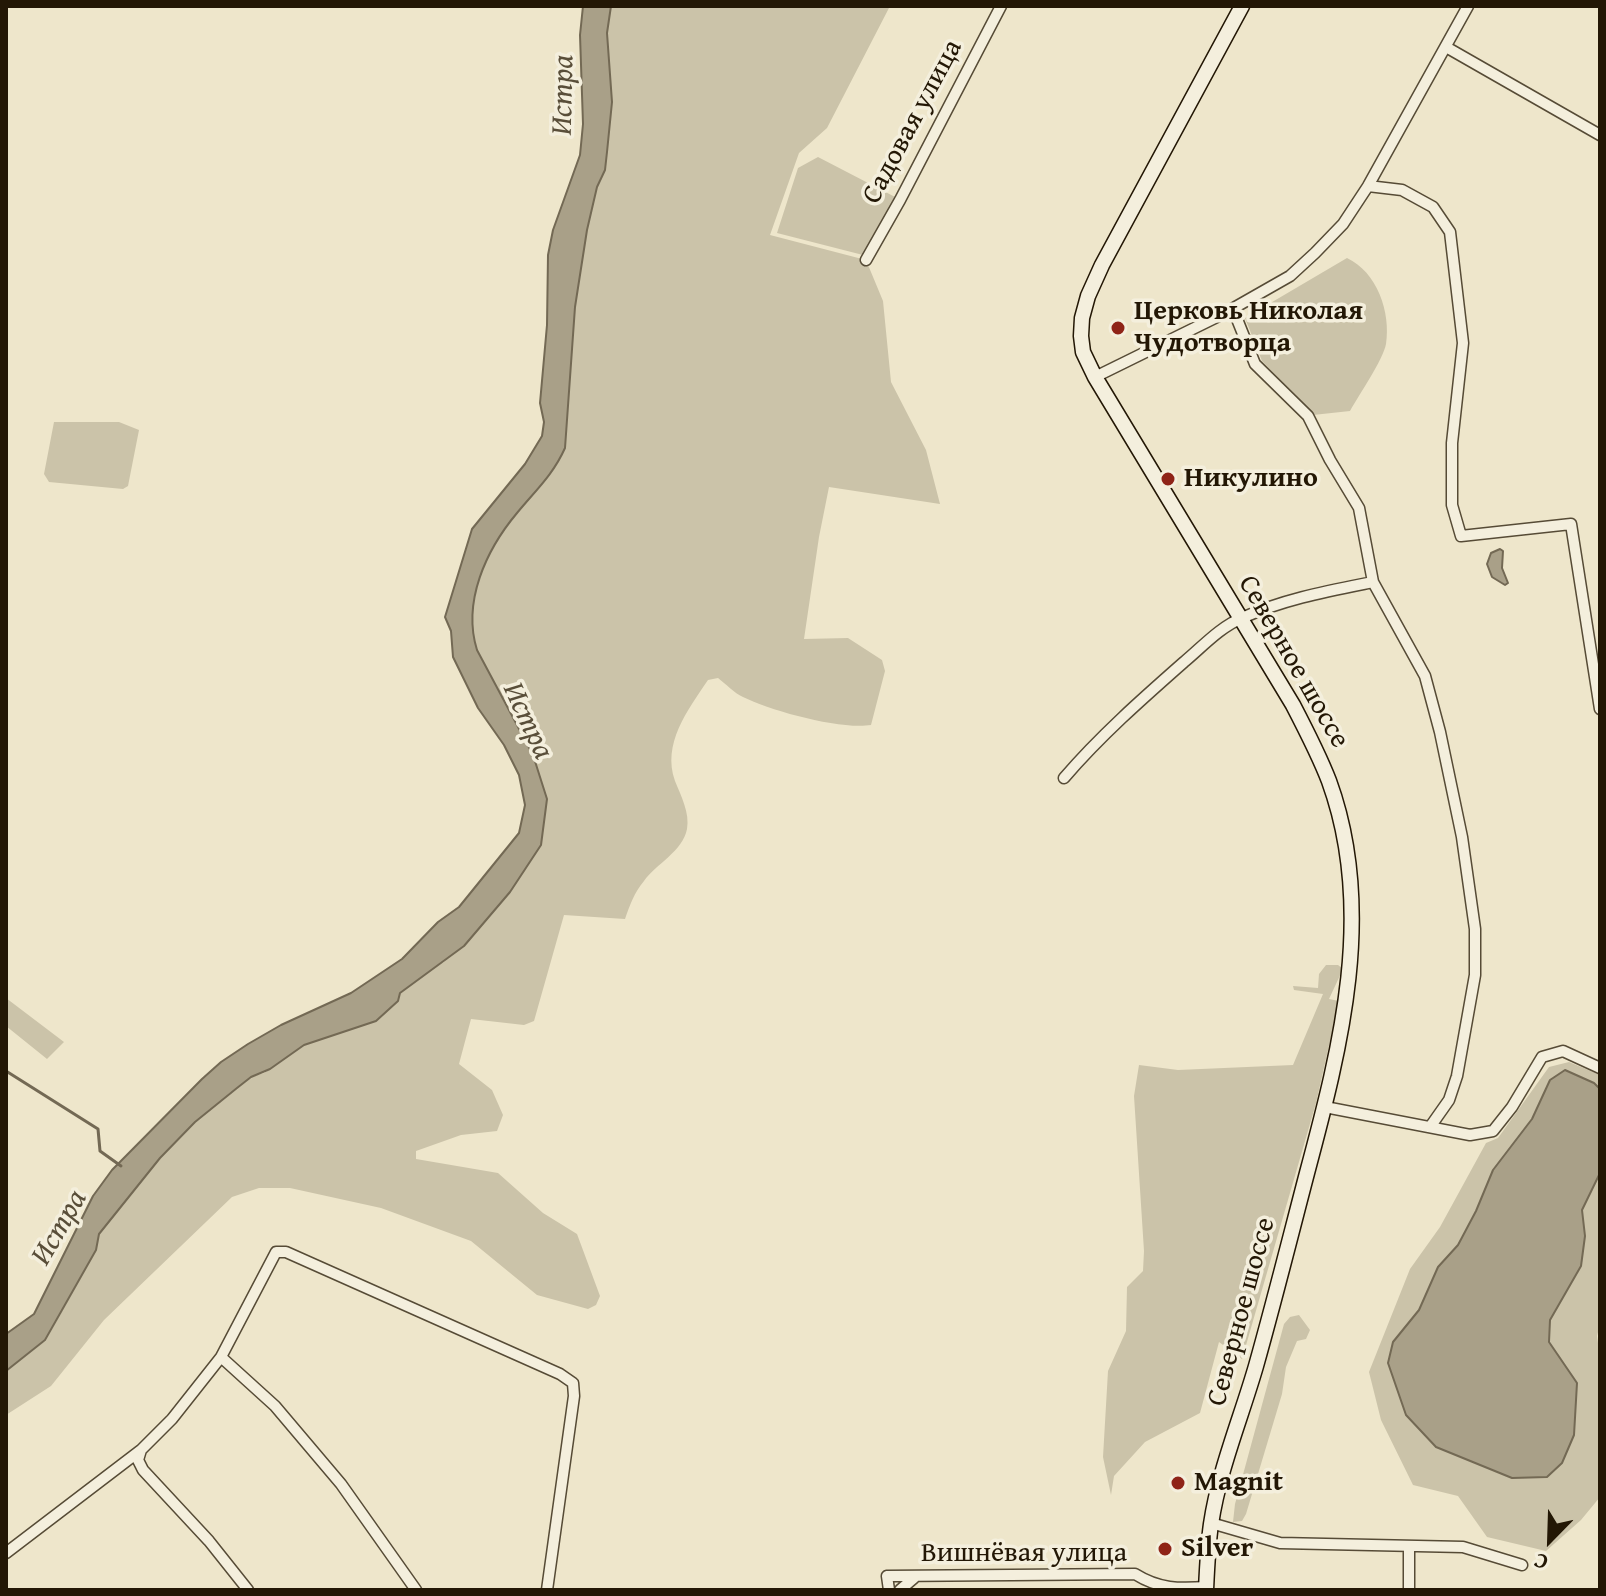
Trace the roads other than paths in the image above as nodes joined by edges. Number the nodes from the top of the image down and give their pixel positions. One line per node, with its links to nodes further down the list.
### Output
1 (1001, 6): 7 (street, Садовая улица)
2 (1242, 6): 9 (main road, Северное шоссе)
3 (1468, 6): 4 (street)
4 (1446, 47): 5 (street); 6 (street)
5 (1600, 135)
6 (1368, 186): 8 (street); 12 (street)
7 (866, 260)
8 (1233, 309): 9 (street); 10 (street)
9 (1095, 377): 11 (main road, Северное шоссе)
10 (1373, 582): 11 (street); 16 (street)
11 (1239, 619): 13 (street); 15 (main road, Северное шоссе)
12 (1600, 709)
13 (1064, 778)
14 (1600, 1068): 16 (street)
15 (1325, 1107): 16 (street); 19 (main road, Северное шоссе)
16 (1430, 1127)
17 (221, 1357): 18 (street); 26 (street); 27 (street)
18 (141, 1450): 21 (street); 25 (street)
19 (1211, 1523): 20 (street); 24 (main road, Северное шоссе)
20 (1409, 1547): 22 (street); 30 (street)
21 (6, 1553)
22 (1522, 1565)
23 (914, 1578): 24 (street, Вишнёвая улица); 28 (street, Вишнёвая улица); 29 (street)
24 (1206, 1588)
25 (244, 1589)
26 (416, 1590)
27 (547, 1590)
28 (889, 1590)
29 (900, 1590)
30 (1409, 1590)

